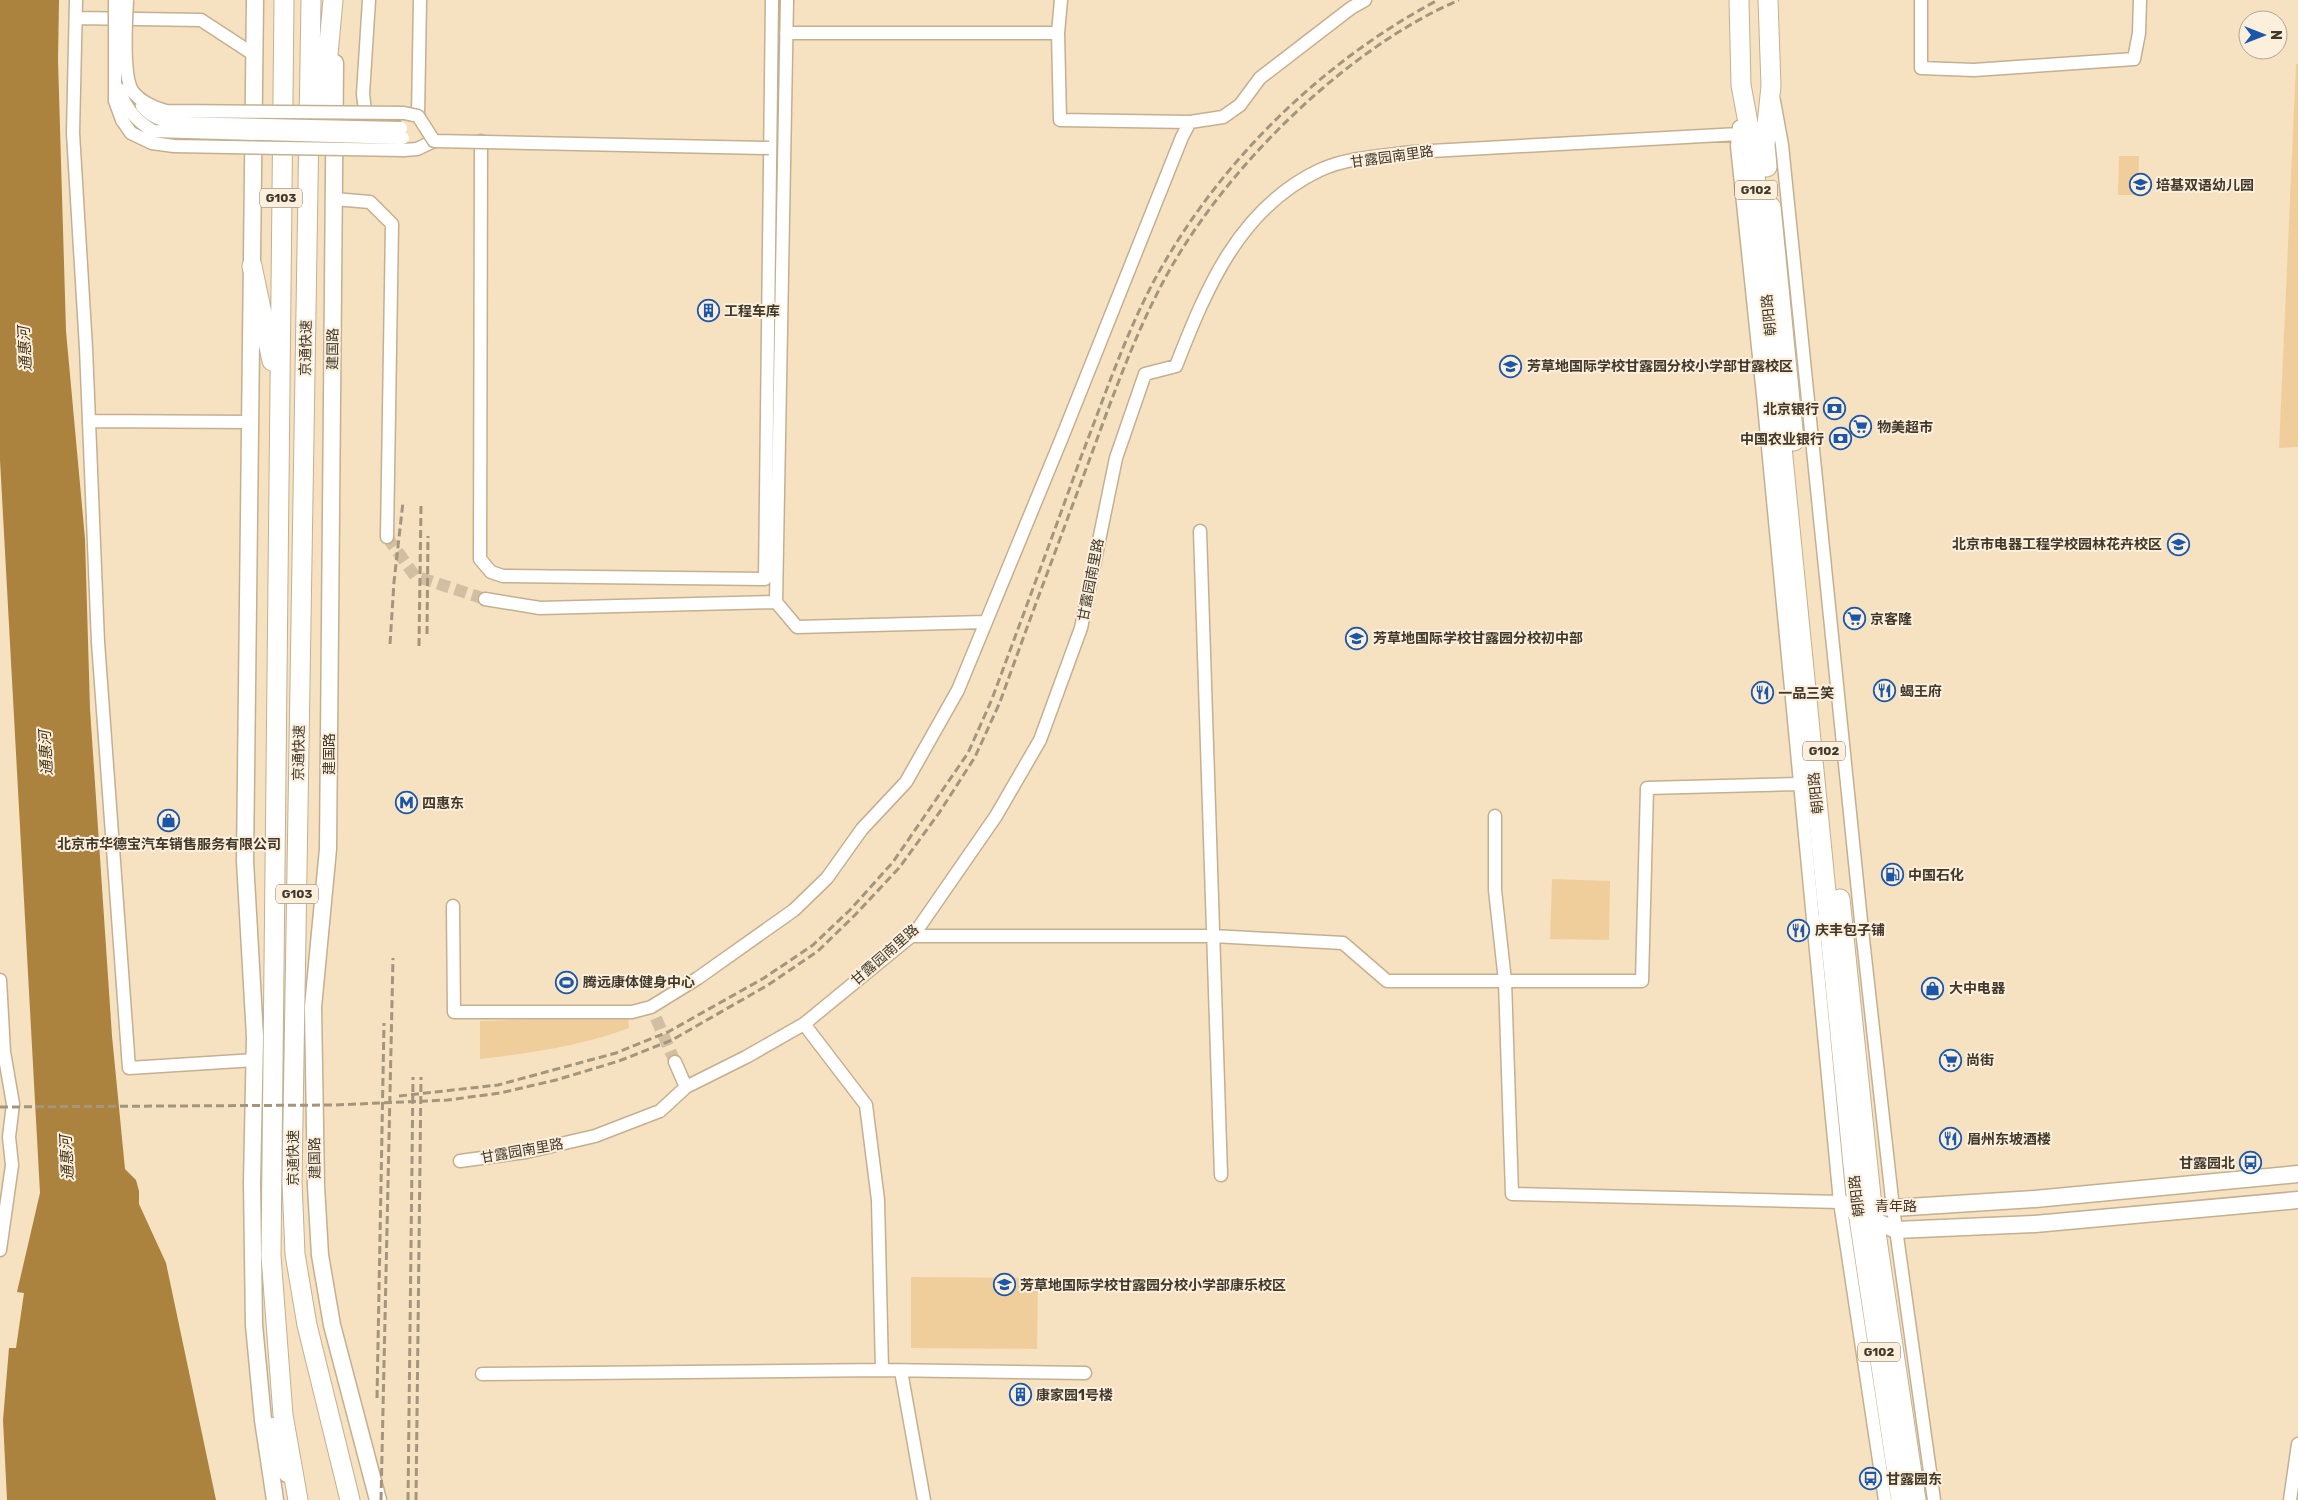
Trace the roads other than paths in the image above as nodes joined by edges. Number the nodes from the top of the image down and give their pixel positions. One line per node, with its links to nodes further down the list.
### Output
1 (76, 0): 18 (street)
2 (115, 0): 28 (street, bridge)
3 (127, 0): 23 (street, bridge)
4 (255, 0): 21 (main road)
5 (284, 0): 36 (highway, 京通快速 / G103)
6 (310, 0): 34 (highway, 京通快速 / G103)
7 (334, 0): 32 (main road, 建国路); 34 (highway)
8 (369, 0): 26 (street, bridge)
9 (420, 0): 24 (street)
10 (772, 0): 31 (street)
11 (787, 0): 19 (street)
12 (1060, 0): 20 (street)
13 (1365, 0): 25 (street)
14 (1739, 0): 22 (highway, 朝阳路 / G102)
15 (1768, 0): 35 (highway, 朝阳路 / G102)
16 (1921, 0): 17 (street)
17 (2140, 0)
18 (76, 18): 21 (street); 37 (street)
19 (786, 33): 20 (street); 42 (street)
20 (1058, 33): 25 (street)
21 (253, 54): 33 (main road)
22 (1741, 85): 27 (street, 朝阳路); 35 (highway, 朝阳路 / G102)
23 (132, 91): 24 (street, bridge); 26 (street, bridge)
24 (418, 116): 29 (street, bridge)
25 (1190, 122): 43 (street)
26 (374, 128): 28 (street, bridge)
27 (1739, 134): 35 (street, 朝阳路); 47 (street, 甘露园南里路)
28 (403, 139): 29 (street)
29 (434, 141): 30 (street, bridge)
30 (481, 141): 31 (street, bridge); 31 (street)
31 (770, 148)
32 (334, 199): 40 (street); 74 (main road, 建国路)
33 (252, 266): 36 (highway); 38 (main road)
34 (308, 282): 73 (highway, 京通快速 / G103)
35 (1774, 296): 44 (street, 朝阳路); 61 (street, 朝阳路); 62 (highway, 朝阳路 / G102)
36 (279, 397): 72 (highway, 京通快速 / G103)
37 (89, 421): 38 (street); 53 (street)
38 (250, 422): 53 (main road)
39 (1200, 531): 48 (street)
40 (387, 537)
41 (485, 599): 42 (street)
42 (776, 602): 43 (street)
43 (985, 622): 46 (street)
44 (1799, 784): 50 (street); 62 (street, 朝阳路)
45 (1494, 816): 50 (street)
46 (453, 906)
47 (912, 936): 48 (street); 51 (street, 甘露园南里路)
48 (1213, 936): 50 (street); 59 (street)
49 (0, 980): 52 (street)
50 (1505, 981): 62 (street)
51 (804, 1024): 55 (street, 甘露园南里路); 65 (street)
52 (2, 1052): 56 (street)
53 (255, 1060): 69 (main road)
54 (675, 1062): 55 (street)
55 (686, 1087): 57 (street, 甘露园南里路)
56 (5, 1137): 64 (street)
57 (460, 1161)
58 (2298, 1174): 61 (main road, 青年路)
59 (1221, 1175)
60 (2298, 1200): 63 (main road, 青年路)
61 (1893, 1208): 62 (main road, 青年路); 63 (street, 朝阳路)
62 (1860, 1210): 63 (main road, 青年路); 76 (street, 朝阳路); 77 (highway, 朝阳路 / G102); 78 (highway, 朝阳路 / G102)
63 (1896, 1230): 79 (street, 朝阳路)
64 (0, 1250)
65 (882, 1370): 66 (street); 68 (street)
66 (901, 1371): 67 (street); 75 (street)
67 (1085, 1373)
68 (482, 1374)
69 (259, 1386): 71 (main road); 72 (main road)
70 (2298, 1444): 80 (street)
71 (275, 1500)
72 (297, 1500)
73 (350, 1500)
74 (378, 1500)
75 (924, 1500)
76 (1885, 1500)
77 (1901, 1500)
78 (1916, 1500)
79 (1934, 1500)
80 (2290, 1500)

